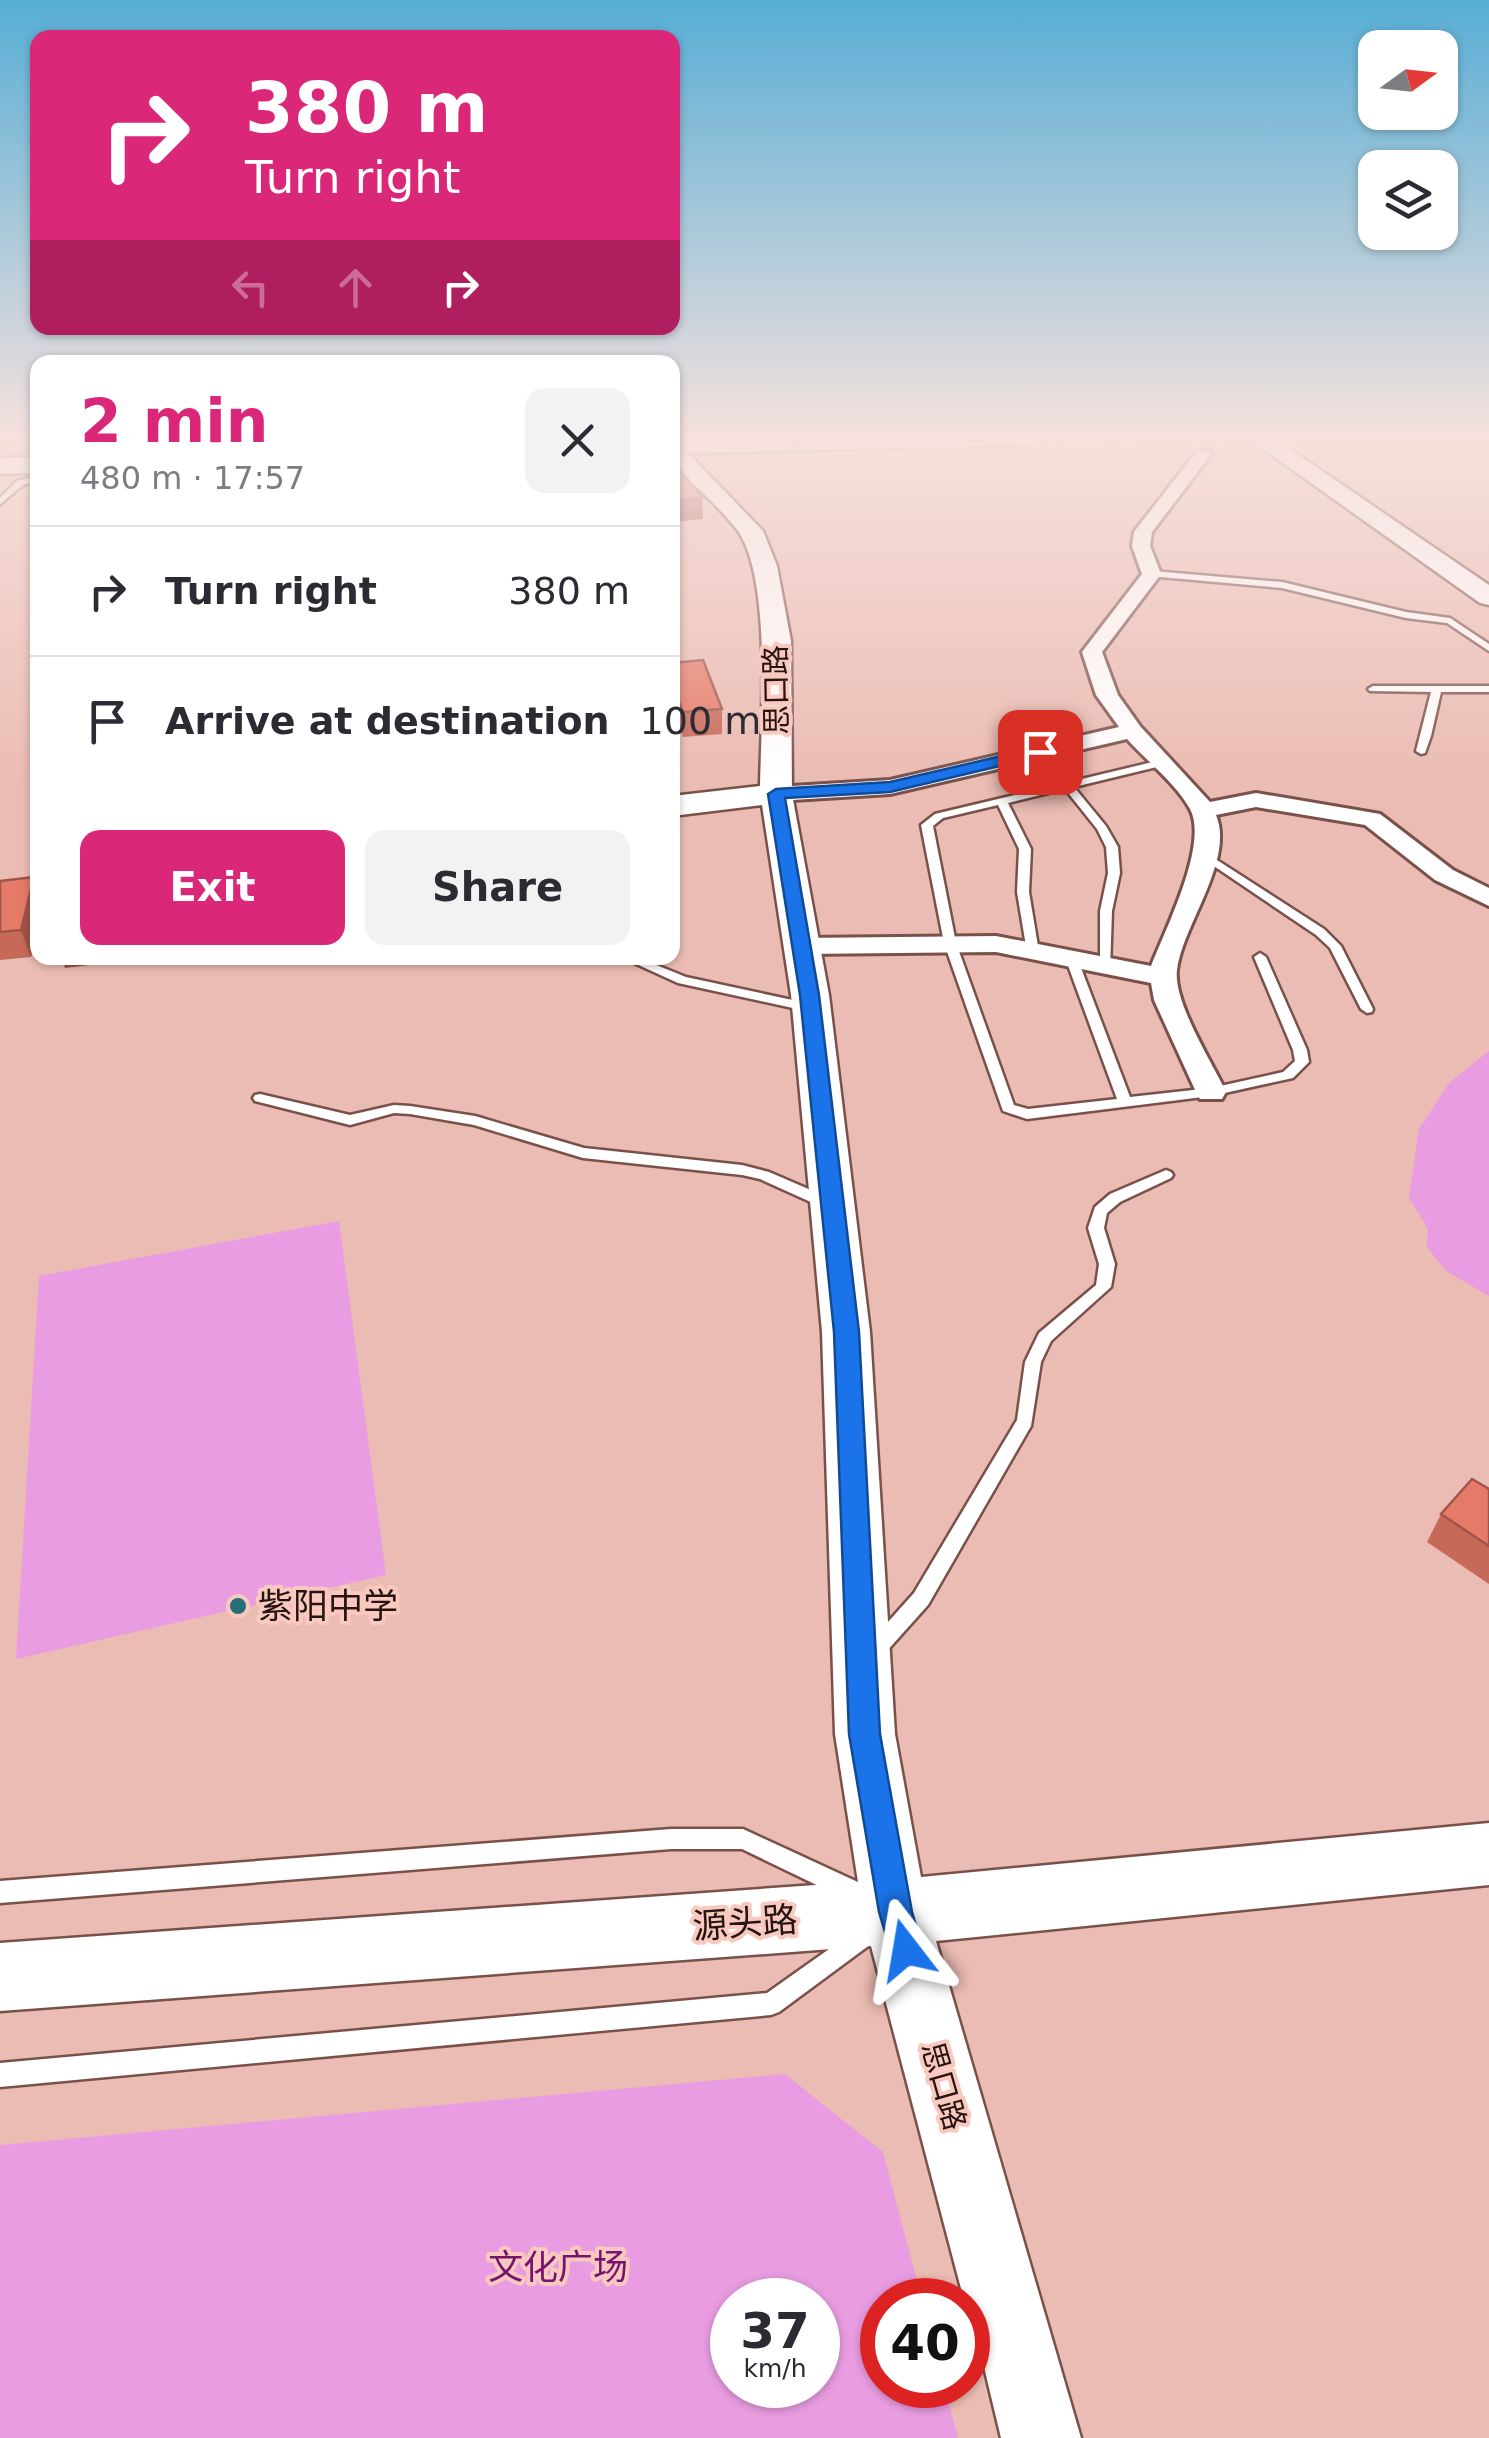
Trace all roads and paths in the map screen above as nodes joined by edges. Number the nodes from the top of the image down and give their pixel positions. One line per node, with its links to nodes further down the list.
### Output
1 (760, 555): 14 (street, 思口路)
2 (1144, 555): 4 (street)
3 (1428, 555): 5 (street)
4 (1152, 574): 6 (lane); 10 (street)
5 (1489, 597)
6 (1489, 648)
7 (1373, 689): 8 (lane)
8 (1437, 689): 9 (lane); 11 (lane)
9 (1489, 689)
10 (1132, 732): 12 (street); 14 (street)
11 (1421, 751)
12 (1161, 763): 13 (lane); 17 (street)
13 (1066, 785): 15 (lane); 26 (lane)
14 (776, 794): 16 (street); 21 (street, 思口路)
15 (1001, 800): 20 (lane); 22 (lane)
16 (680, 805)
17 (1202, 811): 18 (street); 19 (street)
18 (1203, 854): 27 (street); 29 (lane)
19 (1489, 898)
20 (950, 943): 21 (street); 22 (street); 32 (lane)
21 (802, 946): 28 (street, 思口路)
22 (1033, 952): 24 (street)
23 (1260, 957): 30 (lane)
24 (1072, 960): 26 (street); 32 (lane)
25 (646, 965): 28 (lane)
26 (1106, 967): 27 (street)
27 (1164, 978): 30 (street)
28 (811, 1008): 34 (street, 思口路)
29 (1367, 1008)
30 (1211, 1092): 32 (lane)
31 (260, 1098): 34 (lane)
32 (1125, 1102)
33 (1166, 1175): 35 (lane)
34 (833, 1206): 35 (street, 思口路)
35 (862, 1665): 38 (street, 思口路)
36 (1489, 1854): 38 (street, 源头路)
37 (0, 1892): 38 (lane)
38 (895, 1912): 39 (street, 源头路); 40 (lane); 41 (street, 思口路)
39 (0, 1977)
40 (0, 2075)
41 (1041, 2438)

